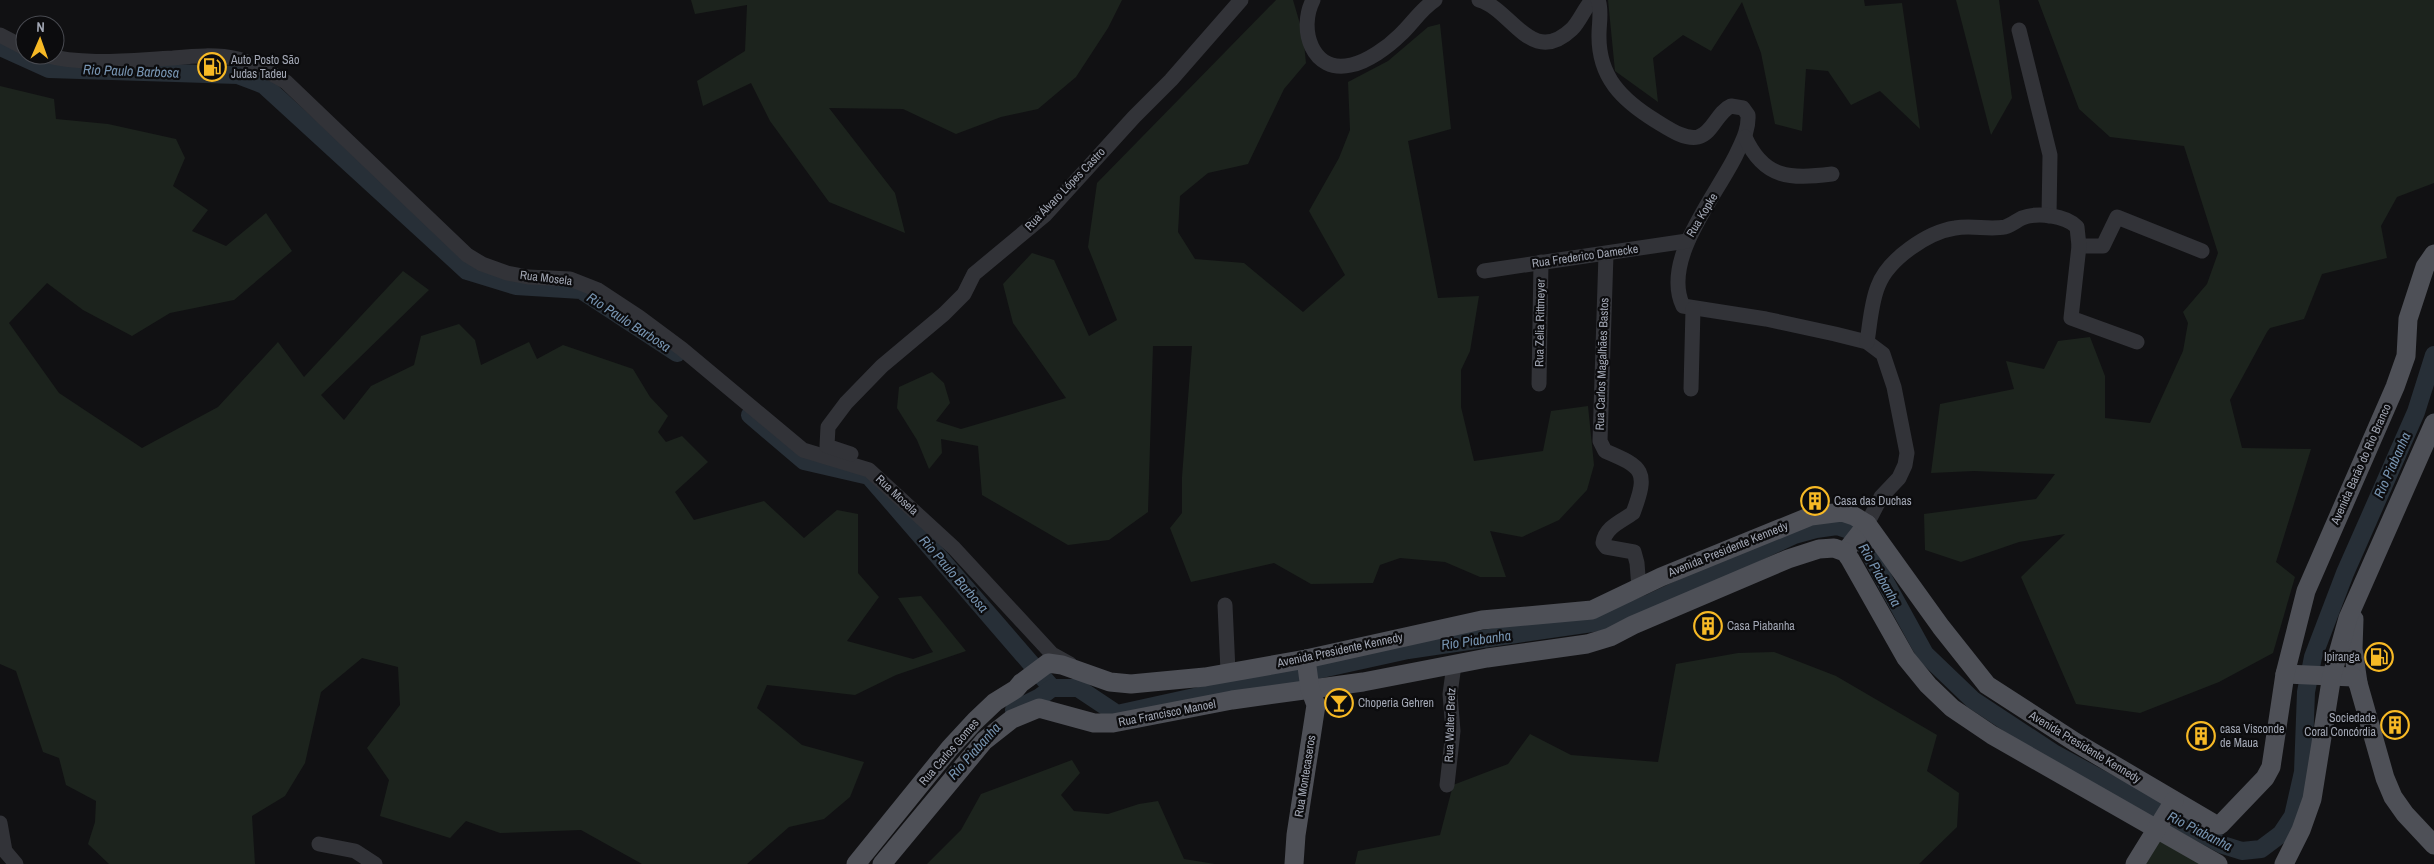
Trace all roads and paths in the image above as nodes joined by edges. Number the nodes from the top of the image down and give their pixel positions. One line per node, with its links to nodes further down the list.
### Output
1 (1241, 0): 27 (street, Rua Álvaro Lópes Castro)
2 (1313, 0): 3 (street)
3 (1435, 0)
4 (1479, 0): 5 (street)
5 (1592, 0)
6 (1598, 0): 11 (street, Rua Kopke)
7 (2019, 30): 13 (street)
8 (0, 35): 9 (street)
9 (15, 43)
10 (65, 60): 27 (street, Rua Mosela)
11 (1744, 137): 12 (street); 14 (street, Rua Kopke)
12 (1832, 174)
13 (2049, 216): 15 (street); 22 (street)
14 (1686, 241): 17 (street, Rua Frederico Damecke); 21 (street, Rua Kopke)
15 (2079, 246): 16 (street); 23 (street)
16 (2202, 251)
17 (1606, 254): 19 (street, Rua Frederico Damecke); 30 (street, Rua Carlos Magalhães Bastos)
18 (2434, 254): 37 (main road, Avenida Barão do Rio Branco)
19 (1541, 262): 20 (street, Rua Frederico Damecke); 24 (street, Rua Zelia Rittmeyer)
20 (1484, 271)
21 (1693, 309): 22 (street); 25 (street)
22 (1867, 342): 28 (street)
23 (2137, 342)
24 (1540, 384)
25 (1690, 389)
26 (2434, 423): 31 (main road)
27 (869, 470): 33 (street, Rua Mosela)
28 (1867, 524): 29 (main road); 30 (main road, Avenida Presidente Kennedy); 46 (main road, Avenida Presidente Kennedy)
29 (1845, 552): 35 (main road); 48 (main road)
30 (1639, 588): 34 (main road, Avenida Presidente Kennedy)
31 (2356, 596): 38 (main road); 39 (main road)
32 (1225, 605): 36 (street)
33 (1050, 658): 36 (main road, Avenida Presidente Kennedy); 43 (main road, Rua Carlos Gomes)
34 (1306, 659): 36 (main road, Avenida Presidente Kennedy); 40 (main road, Rua Montecaseros)
35 (1454, 665): 40 (main road); 45 (street, Rua Walter Bretz)
36 (1228, 671)
37 (2285, 674): 38 (main road); 46 (main road, Avenida Presidente Kennedy)
38 (2332, 675): 39 (main road); 41 (main road)
39 (2358, 683): 42 (main road)
40 (1310, 688): 44 (main road, Rua Francisco Manoel); 55 (main road, Rua Montecaseros)
41 (2326, 704): 42 (main road); 58 (main road)
42 (2367, 710): 50 (main road)
43 (950, 748): 44 (main road); 53 (main road, Rua Carlos Gomes)
44 (967, 761): 54 (main road, Rua Francisco Manoel)
45 (1447, 784)
46 (2173, 803): 48 (main road)
47 (0, 822): 51 (street)
48 (2159, 826): 56 (main road); 57 (main road)
49 (319, 844): 52 (street)
50 (2434, 845)
51 (16, 864)
52 (375, 864)
53 (856, 864)
54 (882, 864)
55 (1294, 864)
56 (2135, 864)
57 (2218, 864)
58 (2284, 864)

